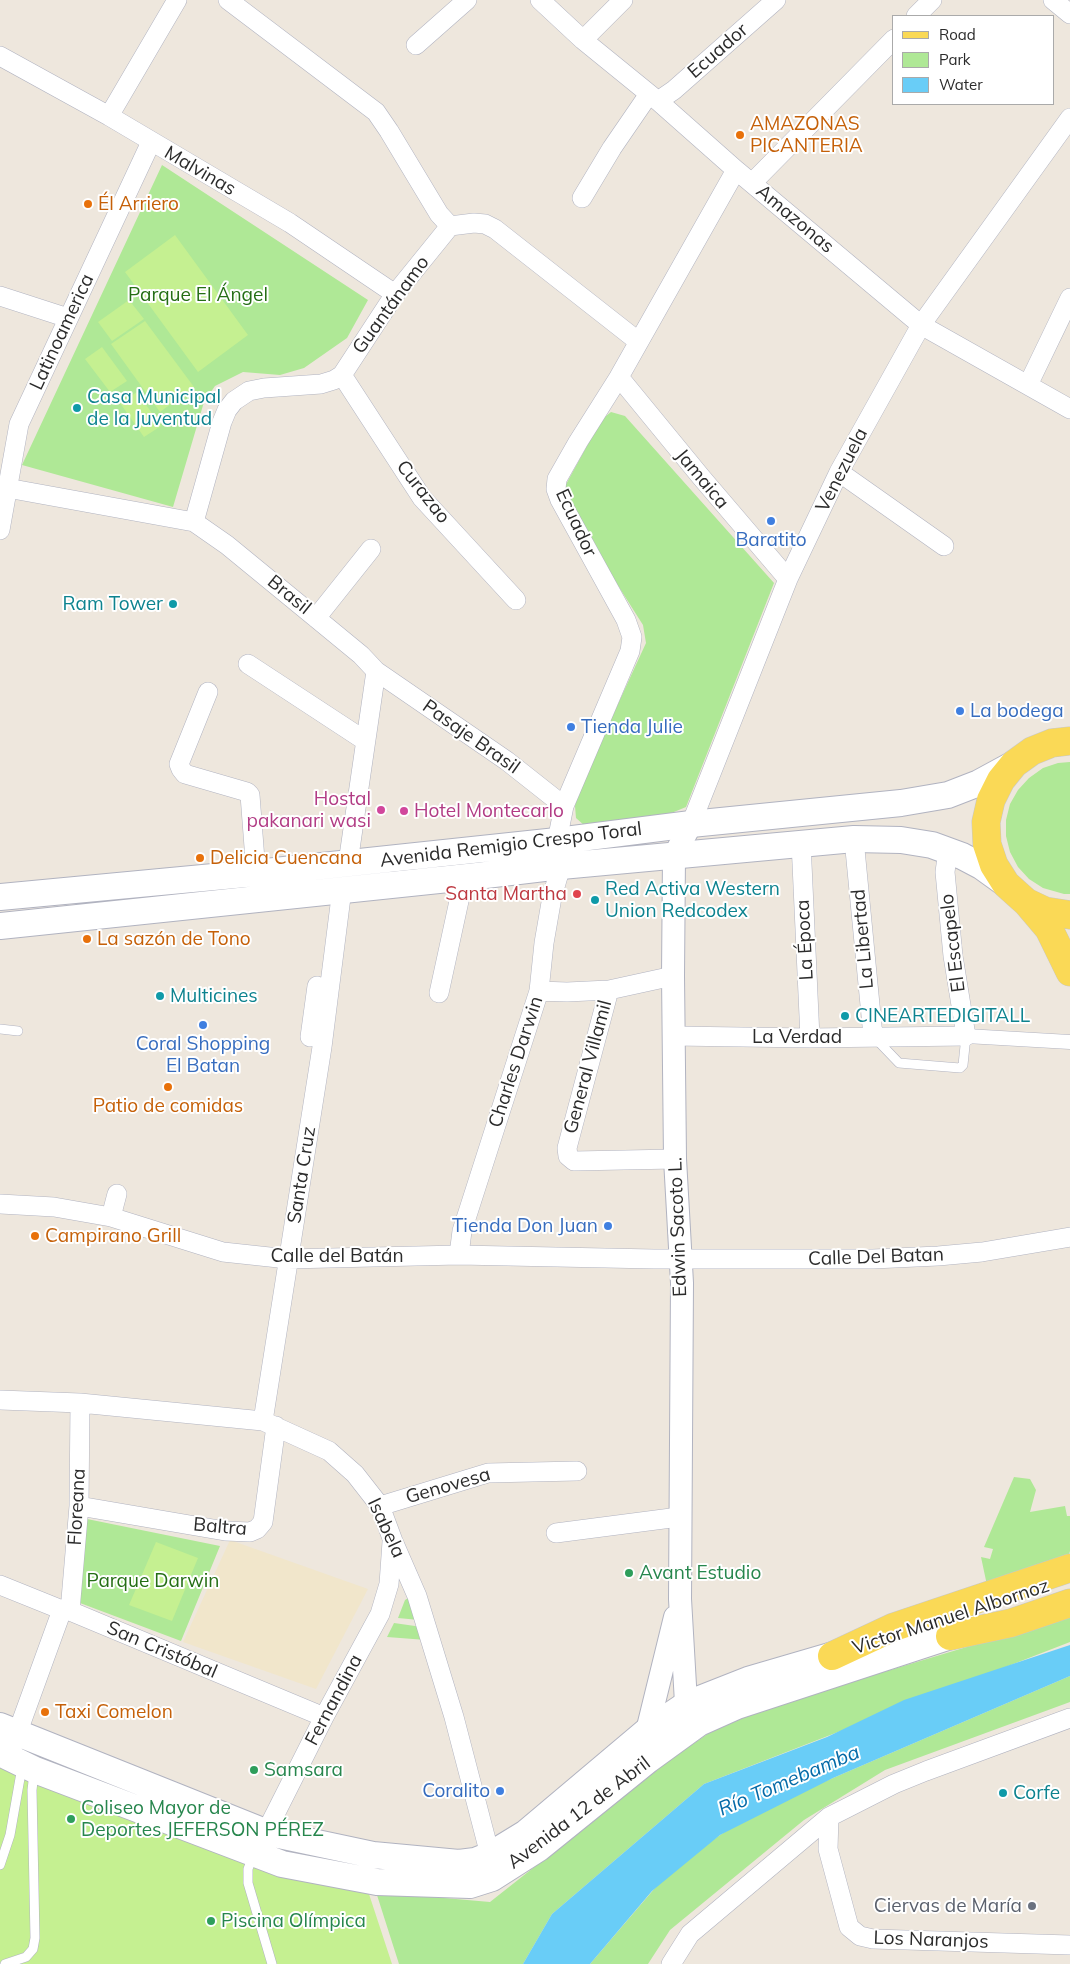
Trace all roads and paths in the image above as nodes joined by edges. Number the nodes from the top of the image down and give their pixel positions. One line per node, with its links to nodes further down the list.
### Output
1 (178, 0): 16 (street)
2 (228, 0): 22 (street)
3 (467, 0): 13 (street)
4 (540, 0): 11 (street, Amazonas)
5 (623, 0): 11 (street)
6 (776, 0): 15 (street, Ecuador)
7 (932, 0): 10 (street)
8 (1053, 0): 9 (street)
9 (1070, 14)
10 (917, 15)
11 (584, 40): 15 (street, Amazonas)
12 (892, 41): 20 (street)
13 (416, 45)
14 (0, 56): 16 (street, Malvinas)
15 (654, 98): 19 (street, Amazonas); 21 (street, Ecuador)
16 (109, 116): 18 (street, Malvinas)
17 (1070, 118): 27 (street, Venezuela)
18 (151, 142): 23 (street, Malvinas); 26 (street, Latinoamerica)
19 (736, 170): 20 (street, Amazonas); 28 (street, Ecuador)
20 (752, 182): 27 (street, Amazonas)
21 (582, 198)
22 (450, 226): 23 (street, Guantánamo); 28 (street)
23 (396, 294): 29 (street, Guantánamo)
24 (0, 296): 26 (street)
25 (1070, 298): 31 (street)
26 (68, 318): 33 (street, Latinoamerica)
27 (921, 325): 31 (street, Amazonas); 35 (street, Venezuela)
28 (639, 342): 30 (street, Ecuador)
29 (342, 375): 37 (street, Guantánamo); 42 (street, Curazao)
30 (619, 377): 41 (street, Jamaica); 50 (street, Ecuador)
31 (1028, 385): 32 (street, Amazonas)
32 (1070, 409)
33 (19, 424): 34 (street); 36 (street, Latinoamerica)
34 (0, 430)
35 (839, 472): 39 (street); 41 (street, Venezuela)
36 (7, 488): 37 (street, Brasil); 38 (street, Latinoamerica)
37 (194, 522): 43 (street, Brasil)
38 (0, 530)
39 (944, 546)
40 (370, 549): 43 (street)
41 (788, 579): 51 (street, Venezuela)
42 (516, 600)
43 (316, 618): 45 (street, Brasil)
44 (248, 664): 47 (street)
45 (376, 671): 47 (street); 50 (street, Pasaje Brasil)
46 (208, 692): 58 (street)
47 (364, 740): 57 (street)
48 (1064, 740): 49 (main road)
49 (1014, 764): 51 (main road, Avenida Remigio Crespo Toral); 60 (main road)
50 (564, 806): 55 (street, Ecuador)
51 (691, 824): 55 (main road, Avenida Remigio Crespo Toral); 56 (street, Venezuela)
52 (854, 839): 53 (main road, Avenida Remigio Crespo Toral); 54 (main road, Avenida Remigio Crespo Toral); 74 (street, La Libertad)
53 (801, 842): 56 (main road, Avenida Remigio Crespo Toral); 76 (street, La Época)
54 (948, 850): 60 (main road, Avenida Remigio Crespo Toral); 75 (street, El Escapelo)
55 (559, 854): 56 (main road, Avenida Remigio Crespo Toral); 57 (main road, Avenida Remigio Crespo Toral); 59 (main road, Avenida Remigio Crespo Toral); 69 (street, Charles Darwin)
56 (674, 856): 67 (street, Edwin Sacoto L.)
57 (348, 863): 58 (main road, Avenida Remigio Crespo Toral)
58 (256, 873): 62 (main road, Avenida Remigio Crespo Toral)
59 (464, 878): 61 (main road, Avenida Remigio Crespo Toral); 70 (street)
60 (1006, 884): 63 (main road)
61 (342, 889): 65 (main road, Avenida Remigio Crespo Toral); 85 (street, Santa Cruz)
62 (0, 897)
63 (1026, 902): 64 (main road); 66 (main road)
64 (1070, 915)
65 (0, 926)
66 (1070, 972)
67 (673, 976): 68 (street); 73 (street, Edwin Sacoto L.)
68 (609, 990): 69 (street); 78 (street, General Villamil)
69 (539, 991): 83 (street, Charles Darwin)
70 (439, 993)
71 (0, 1030): 72 (lane)
72 (18, 1031)
73 (674, 1036): 76 (street, La Verdad); 78 (street, Edwin Sacoto L.)
74 (873, 1036): 75 (street, La Verdad); 75 (lane, El Escapelo); 76 (street, La Verdad)
75 (966, 1036): 77 (street, La Verdad)
76 (810, 1038)
77 (1070, 1042)
78 (675, 1159): 84 (street, Edwin Sacoto L.)
79 (117, 1194): 81 (street)
80 (0, 1204): 81 (street, Calle del Batán)
81 (111, 1217): 85 (street, Calle del Batán)
82 (1070, 1237): 84 (street, Calle Del Batan)
83 (459, 1255): 84 (street, Calle del Batán); 85 (street, Calle del Batán)
84 (681, 1259): 92 (street, Edwin Sacoto L.)
85 (288, 1260): 88 (street, Santa Cruz)
86 (0, 1400): 87 (street, Isabela)
87 (80, 1403): 88 (street, Isabela); 90 (street, Floreana)
88 (270, 1423): 90 (street, Baltra); 91 (street, Isabela)
89 (577, 1471): 91 (street, Genovesa)
90 (78, 1506): 101 (street, Floreana)
91 (380, 1506): 94 (street, Isabela)
92 (679, 1517): 93 (street); 99 (street, Edwin Sacoto L.)
93 (556, 1533)
94 (392, 1541): 105 (street, Fernandina); 114 (street, Isabela)
95 (1070, 1568): 103 (main road)
96 (1070, 1577): 103 (main road, Victor Manuel Albornoz)
97 (0, 1585): 101 (street, San Cristóbal)
98 (1070, 1598): 102 (main road, Victor Manuel Albornoz)
99 (680, 1599): 104 (street, Edwin Sacoto L.); 109 (street, Edwin Sacoto L.)
100 (1070, 1604): 102 (main road)
101 (66, 1610): 105 (street, San Cristóbal); 110 (street, Floreana)
102 (950, 1636): 107 (main road, Avenida 12 de Abril)
103 (832, 1656): 104 (main road, Avenida 12 de Abril)
104 (687, 1704): 107 (street, Edwin Sacoto L.); 109 (main road, Avenida 12 de Abril)
105 (324, 1717): 113 (street, Fernandina)
106 (1070, 1718): 111 (street)
107 (688, 1730): 113 (main road, Avenida 12 de Abril)
108 (1070, 1730): 111 (street)
109 (647, 1731): 114 (main road, Avenida 12 de Abril)
110 (14, 1751): 113 (main road, Avenida 12 de Abril); 113 (main road, Avenida 12 de Abril); 115 (lane); 118 (lane)
111 (926, 1771): 112 (street)
112 (829, 1817): 116 (street, Los Naranjos); 120 (street)
113 (260, 1843): 114 (main road, Avenida 12 de Abril); 119 (lane)
114 (490, 1855)
115 (0, 1865)
116 (1070, 1945)
117 (0, 1961): 118 (lane)
118 (4, 1964)
119 (272, 1964)
120 (671, 1964)

